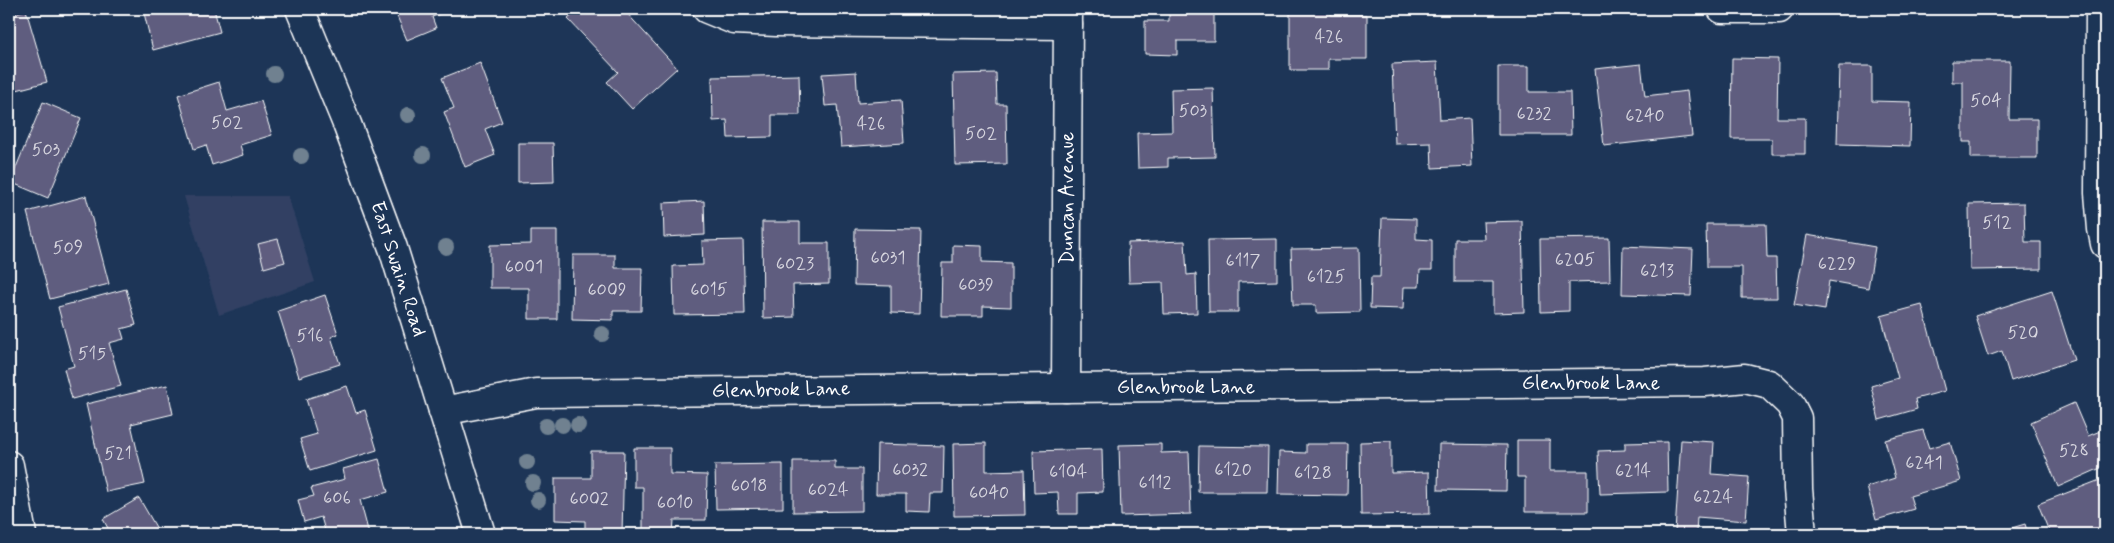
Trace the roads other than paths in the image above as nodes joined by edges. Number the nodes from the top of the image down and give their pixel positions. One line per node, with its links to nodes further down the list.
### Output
1 (300, 9): 12 (street, East Swain Road)
2 (707, 9): 9 (street)
3 (1722, 9): 4 (street)
4 (1753, 9): 5 (street)
5 (1779, 9)
6 (2090, 9): 7 (street)
7 (2100, 9): 8 (street); 10 (street)
8 (2105, 9)
9 (1068, 17): 11 (street, Duncan Avenue)
10 (2105, 244)
11 (1066, 388): 12 (street, Glenbrook Lane); 16 (street, Glenbrook Lane)
12 (443, 412): 15 (street, East Swain Road)
13 (9, 466): 14 (street)
14 (22, 534)
15 (481, 534)
16 (1802, 534)

